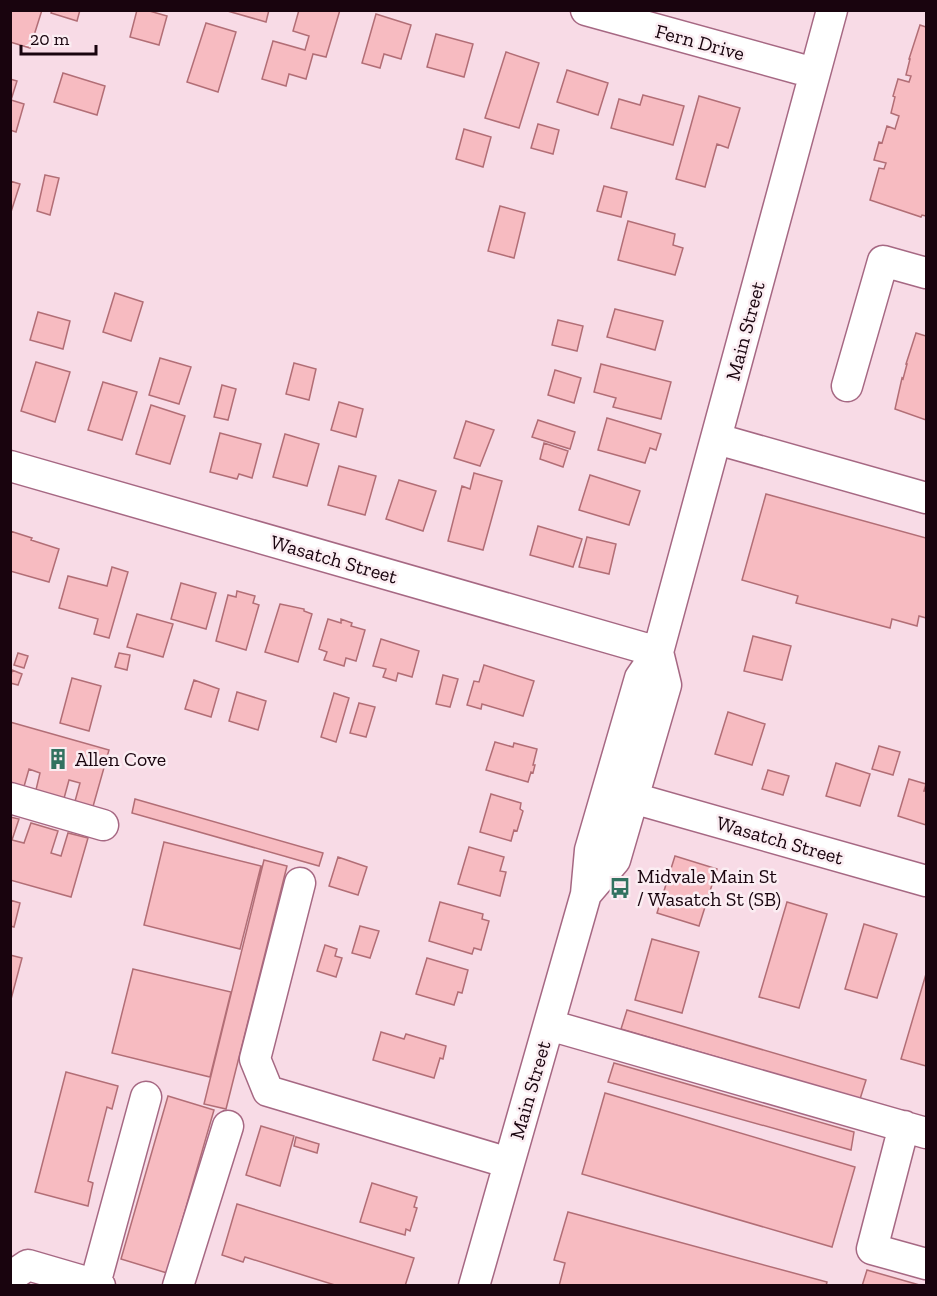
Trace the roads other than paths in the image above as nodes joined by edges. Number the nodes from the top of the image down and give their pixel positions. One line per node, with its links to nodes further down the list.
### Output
1 (586, 10): 3 (street, Fern Drive)
2 (832, 10): 3 (street, Main Street)
3 (814, 73): 6 (street, Main Street)
4 (927, 273): 5 (street)
5 (847, 386)
6 (717, 439): 8 (street); 9 (street, Main Street)
7 (10, 466): 9 (street, Wasatch Street)
8 (927, 498)
9 (658, 652): 11 (street, Main Street); 15 (street, Main Street)
10 (10, 798): 12 (street)
11 (633, 798): 13 (street, Wasatch Street); 15 (street, Main Street)
12 (104, 825)
13 (927, 881)
14 (300, 883): 20 (street)
15 (586, 894): 16 (street, Main Street)
16 (549, 1024): 19 (street); 20 (street, Main Street)
17 (146, 1097): 23 (street)
18 (228, 1126): 24 (street)
19 (915, 1130): 21 (street)
20 (509, 1162): 25 (street, Main Street)
21 (927, 1264)
22 (10, 1277): 23 (street)
23 (97, 1285)
24 (178, 1286)
25 (474, 1286)

